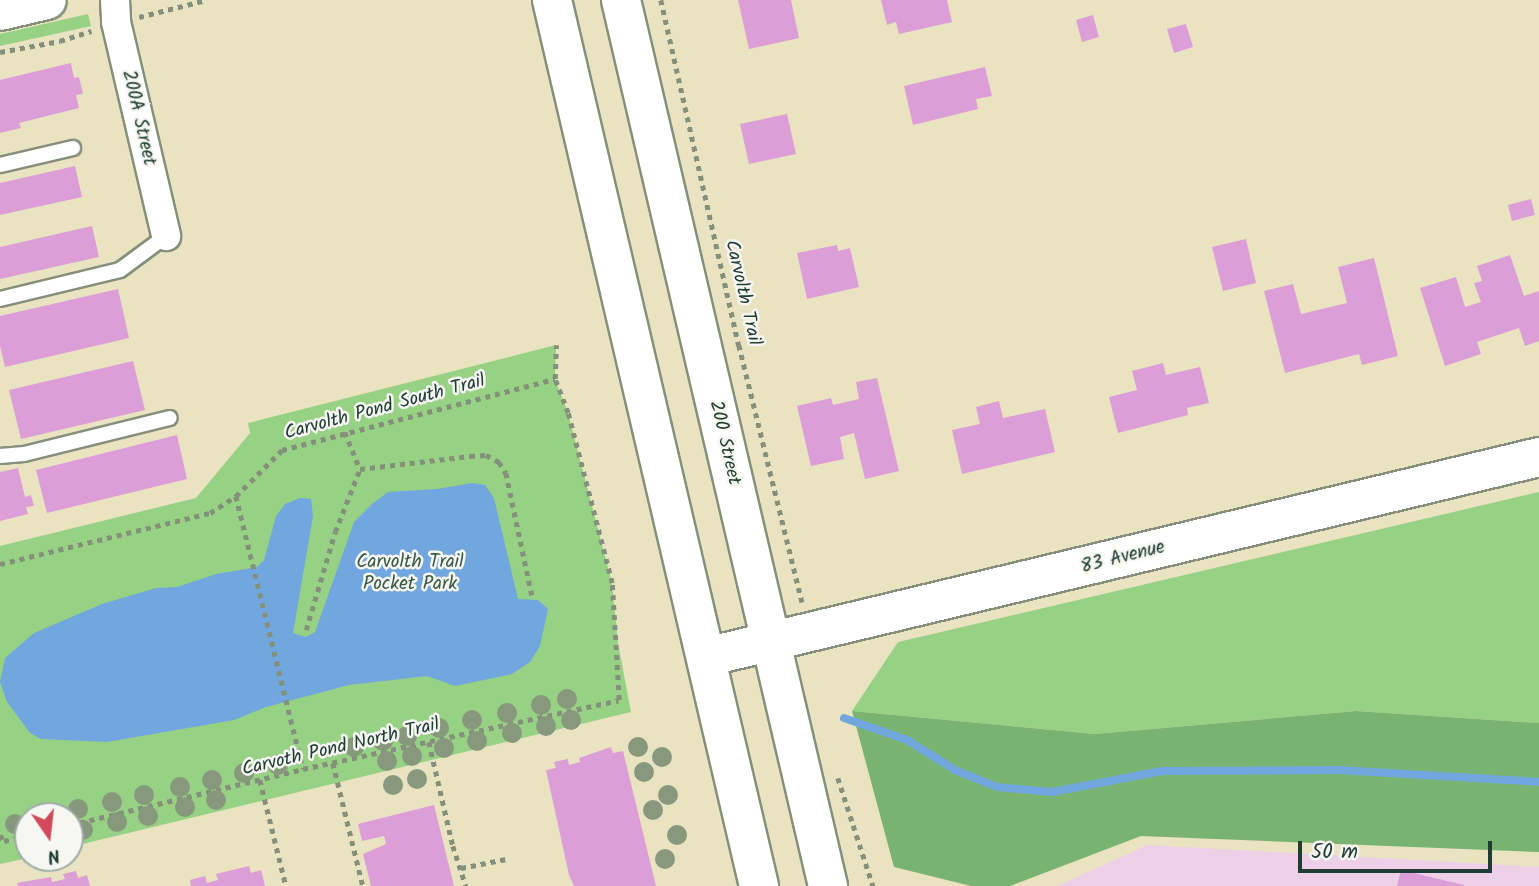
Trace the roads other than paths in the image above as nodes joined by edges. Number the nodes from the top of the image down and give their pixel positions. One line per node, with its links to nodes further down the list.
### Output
1 (47, 0): 5 (main road)
2 (115, 0): 8 (street, 200A Street)
3 (552, 0): 14 (main road)
4 (621, 0): 13 (main road, 200 Street)
5 (0, 11)
6 (73, 148): 7 (lane)
7 (0, 165)
8 (166, 236): 9 (lane)
9 (0, 299)
10 (170, 418): 11 (lane)
11 (0, 456)
12 (1539, 457): 13 (main road, 83 Avenue)
13 (771, 643): 14 (main road, 83 Avenue); 16 (main road, 200 Street)
14 (706, 657): 15 (main road)
15 (759, 886)
16 (828, 886)

